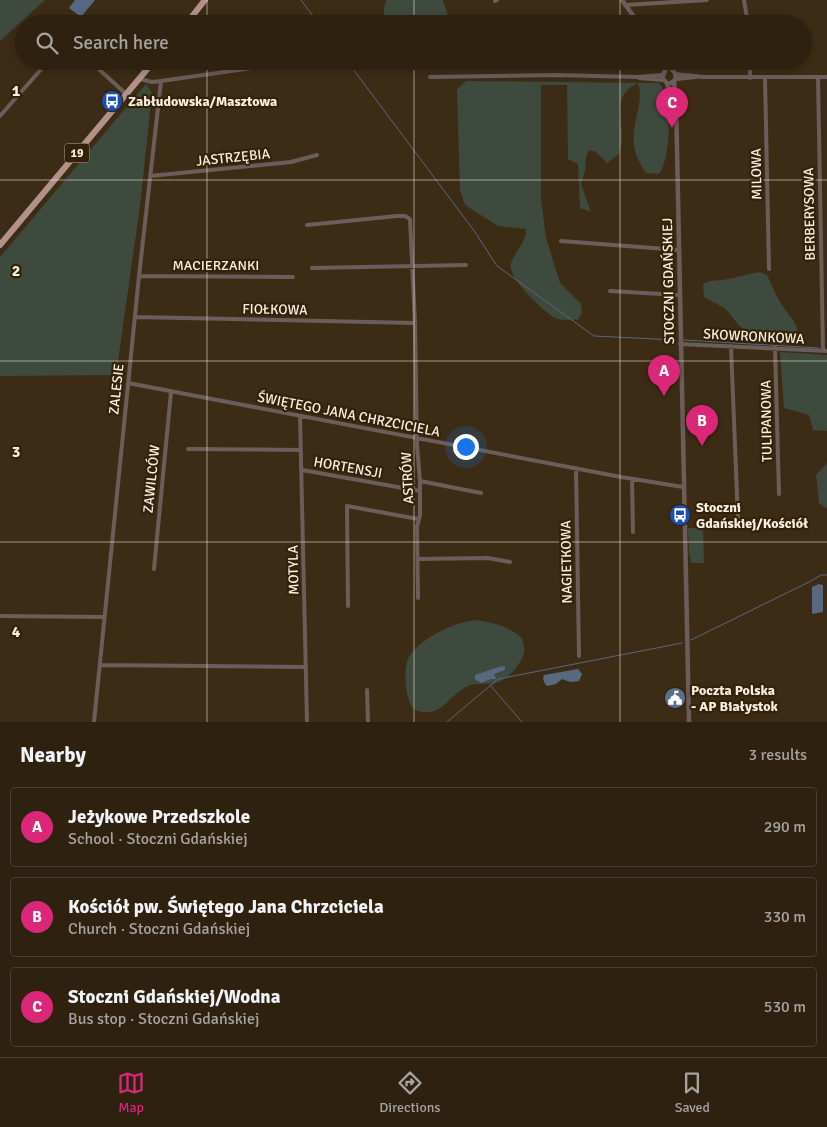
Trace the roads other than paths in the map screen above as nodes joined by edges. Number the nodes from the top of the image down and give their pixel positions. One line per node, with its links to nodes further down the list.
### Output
1 (206, 0): 6 (highway)
2 (622, 0): 5 (street)
3 (707, 0): 5 (street)
4 (744, 0): 8 (street)
5 (626, 5): 7 (street)
6 (194, 15)
7 (633, 15)
8 (746, 15)
9 (40, 70): 27 (street)
10 (100, 70): 25 (street)
11 (147, 70): 23 (highway, 19)
12 (239, 70): 24 (street)
13 (663, 70): 18 (street, STOCZNI GDAŃSKIEJ)
14 (671, 70): 17 (street, STOCZNI GDAŃSKIEJ)
15 (750, 70): 21 (street)
16 (430, 76): 18 (street)
17 (674, 76): 18 (street); 18 (street); 21 (street); 26 (street, STOCZNI GDAŃSKIEJ)
18 (664, 77): 26 (street, STOCZNI GDAŃSKIEJ)
19 (818, 77): 20 (street); 22 (street); 47 (street, BERBERYSOWA)
20 (827, 77)
21 (750, 78): 22 (street)
22 (765, 78): 37 (street, MILOWA)
23 (140, 79): 24 (street); 25 (highway, 19)
24 (161, 81): 29 (street, ZALESIE)
25 (126, 94): 32 (highway, 19)
26 (675, 110): 33 (street, STOCZNI GDAŃSKIEJ)
27 (0, 116)
28 (317, 155): 29 (street, JASTRZĘBIA)
29 (150, 176): 38 (street, ZALESIE)
30 (307, 225): 35 (street, ASTRÓW)
31 (561, 241): 33 (street)
32 (0, 245)
33 (679, 250): 41 (street, STOCZNI GDAŃSKIEJ)
34 (466, 265): 35 (street)
35 (411, 266): 36 (street); 43 (street, ASTRÓW)
36 (312, 268)
37 (769, 269)
38 (139, 276): 39 (street, MACIERZANKI); 42 (street, ZALESIE)
39 (293, 277)
40 (610, 291): 41 (street)
41 (679, 295): 44 (street, STOCZNI GDAŃSKIEJ)
42 (135, 317): 43 (street, FIOŁKOWA); 48 (street, ZALESIE)
43 (415, 323): 51 (street, ASTRÓW)
44 (680, 344): 45 (street, SKOWRONKOWA); 58 (street, STOCZNI GDAŃSKIEJ)
45 (731, 346): 46 (street, SKOWRONKOWA); 63 (street)
46 (775, 348): 47 (street, SKOWRONKOWA); 61 (street, TULIPANOWA)
47 (825, 351)
48 (128, 383): 49 (street, ŚWIĘTEGO JANA CHRZCICIELA); 71 (street, ZALESIE)
49 (171, 392): 50 (street, ŚWIĘTEGO JANA CHRZCICIELA); 67 (street, ZAWILCÓW)
50 (300, 417): 51 (street, ŚWIĘTEGO JANA CHRZCICIELA); 53 (street, MOTYLA)
51 (417, 438): 54 (street, ŚWIĘTEGO JANA CHRZCICIELA); 57 (street, ASTRÓW)
52 (188, 449): 53 (street)
53 (301, 450): 55 (street, MOTYLA)
54 (576, 468): 56 (street, ŚWIĘTEGO JANA CHRZCICIELA); 72 (street, NAGIETKOWA)
55 (302, 470): 59 (street, HORTENSJI); 74 (street, MOTYLA)
56 (632, 479): 58 (street, ŚWIĘTEGO JANA CHRZCICIELA); 64 (street)
57 (420, 481): 59 (street, ASTRÓW); 60 (street)
58 (683, 487): 79 (street, STOCZNI GDAŃSKIEJ)
59 (420, 492): 62 (street, ASTRÓW)
60 (481, 493)
61 (779, 494)
62 (418, 519): 65 (street, ASTRÓW); 69 (street)
63 (738, 520)
64 (633, 532)
65 (418, 559): 66 (street); 68 (street, ASTRÓW)
66 (510, 562)
67 (154, 569)
68 (418, 598)
69 (348, 606)
70 (0, 616): 71 (street)
71 (104, 617): 73 (street, ZALESIE)
72 (580, 656)
73 (100, 665): 74 (street); 76 (street, ZALESIE)
74 (306, 667): 77 (street, MOTYLA)
75 (367, 690): 78 (street)
76 (94, 722)
77 (308, 722)
78 (368, 722)
79 (689, 722)

